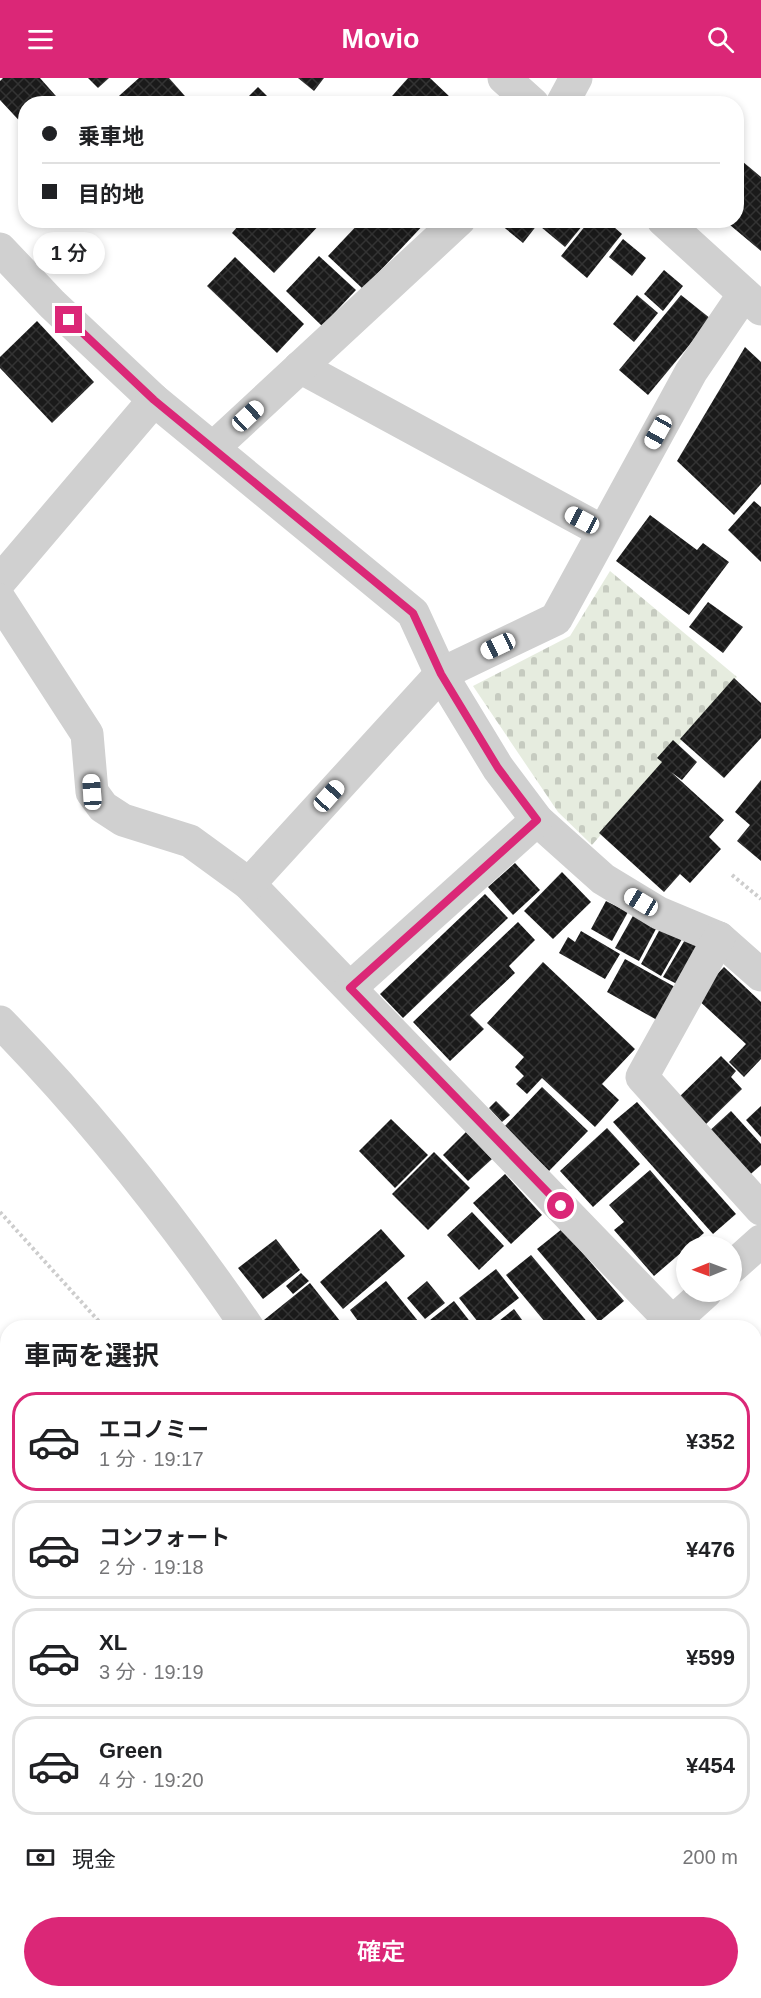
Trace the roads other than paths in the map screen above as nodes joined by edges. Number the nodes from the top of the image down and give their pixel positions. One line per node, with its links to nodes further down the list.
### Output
1 (504, 78): 3 (street)
2 (576, 78): 4 (street)
3 (524, 96)
4 (566, 96)
5 (450, 228): 9 (street)
6 (672, 228): 8 (street)
7 (0, 249): 10 (street)
8 (755, 293): 12 (street)
9 (300, 367): 11 (street); 12 (street)
10 (154, 400): 11 (street); 13 (street)
11 (213, 448): 15 (street)
12 (602, 531): 15 (street)
13 (0, 581)
14 (0, 600): 17 (street)
15 (441, 674): 16 (street); 17 (street)
16 (537, 820): 18 (street); 20 (street)
17 (249, 884): 20 (street)
18 (719, 938): 19 (street); 22 (street)
19 (761, 975)
20 (350, 988): 27 (street)
21 (0, 1022): 26 (street)
22 (761, 1209)
23 (761, 1241): 24 (street)
24 (742, 1258)
25 (695, 1302): 28 (street)
26 (242, 1320)
27 (664, 1320)
28 (675, 1320)

